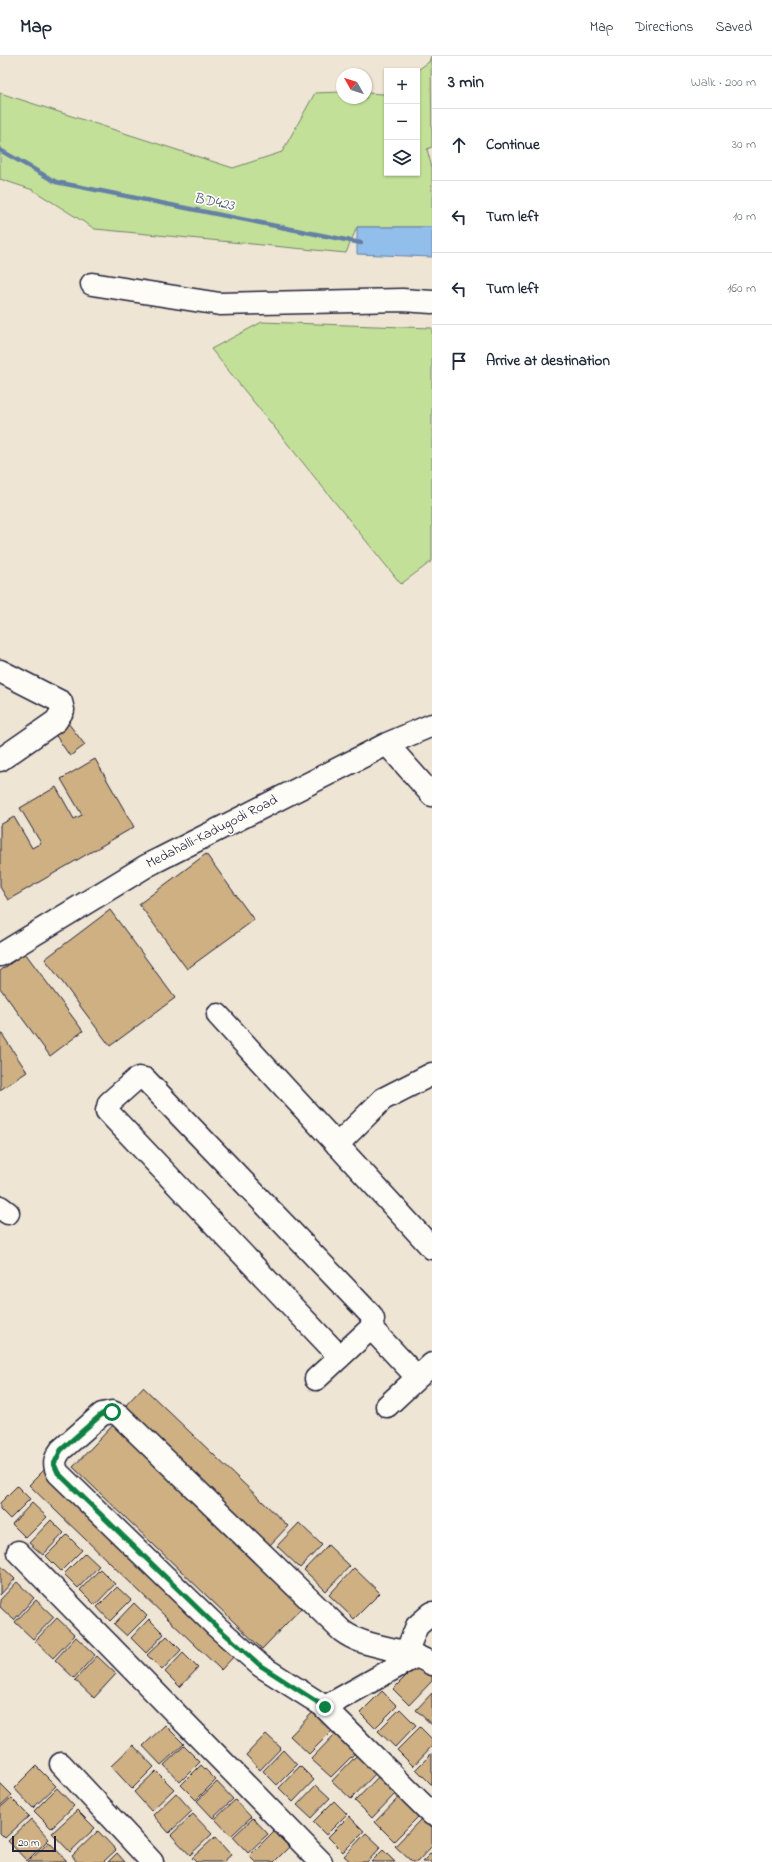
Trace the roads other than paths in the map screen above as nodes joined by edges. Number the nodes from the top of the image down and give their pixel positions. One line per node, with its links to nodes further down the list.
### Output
1 (92, 284): 2 (street)
2 (432, 302)
3 (0, 671): 6 (street)
4 (432, 725): 5 (street, Medahalli-Kadugodi Road)
5 (387, 744): 7 (street); 8 (street, Medahalli-Kadugodi Road)
6 (0, 760)
7 (432, 795)
8 (0, 955)
9 (218, 1015): 11 (street)
10 (432, 1074): 11 (street)
11 (337, 1145): 12 (street)
12 (432, 1248)
13 (371, 1328): 14 (street); 14 (street); 15 (street)
14 (340, 1357): 16 (street)
15 (425, 1370): 17 (street)
16 (316, 1379)
17 (387, 1406)
18 (18, 1552): 25 (street)
19 (432, 1613): 20 (street)
20 (418, 1658): 21 (street); 21 (street)
21 (325, 1707): 23 (street)
22 (61, 1764): 24 (street)
23 (432, 1814)
24 (152, 1862)
25 (321, 1862)

